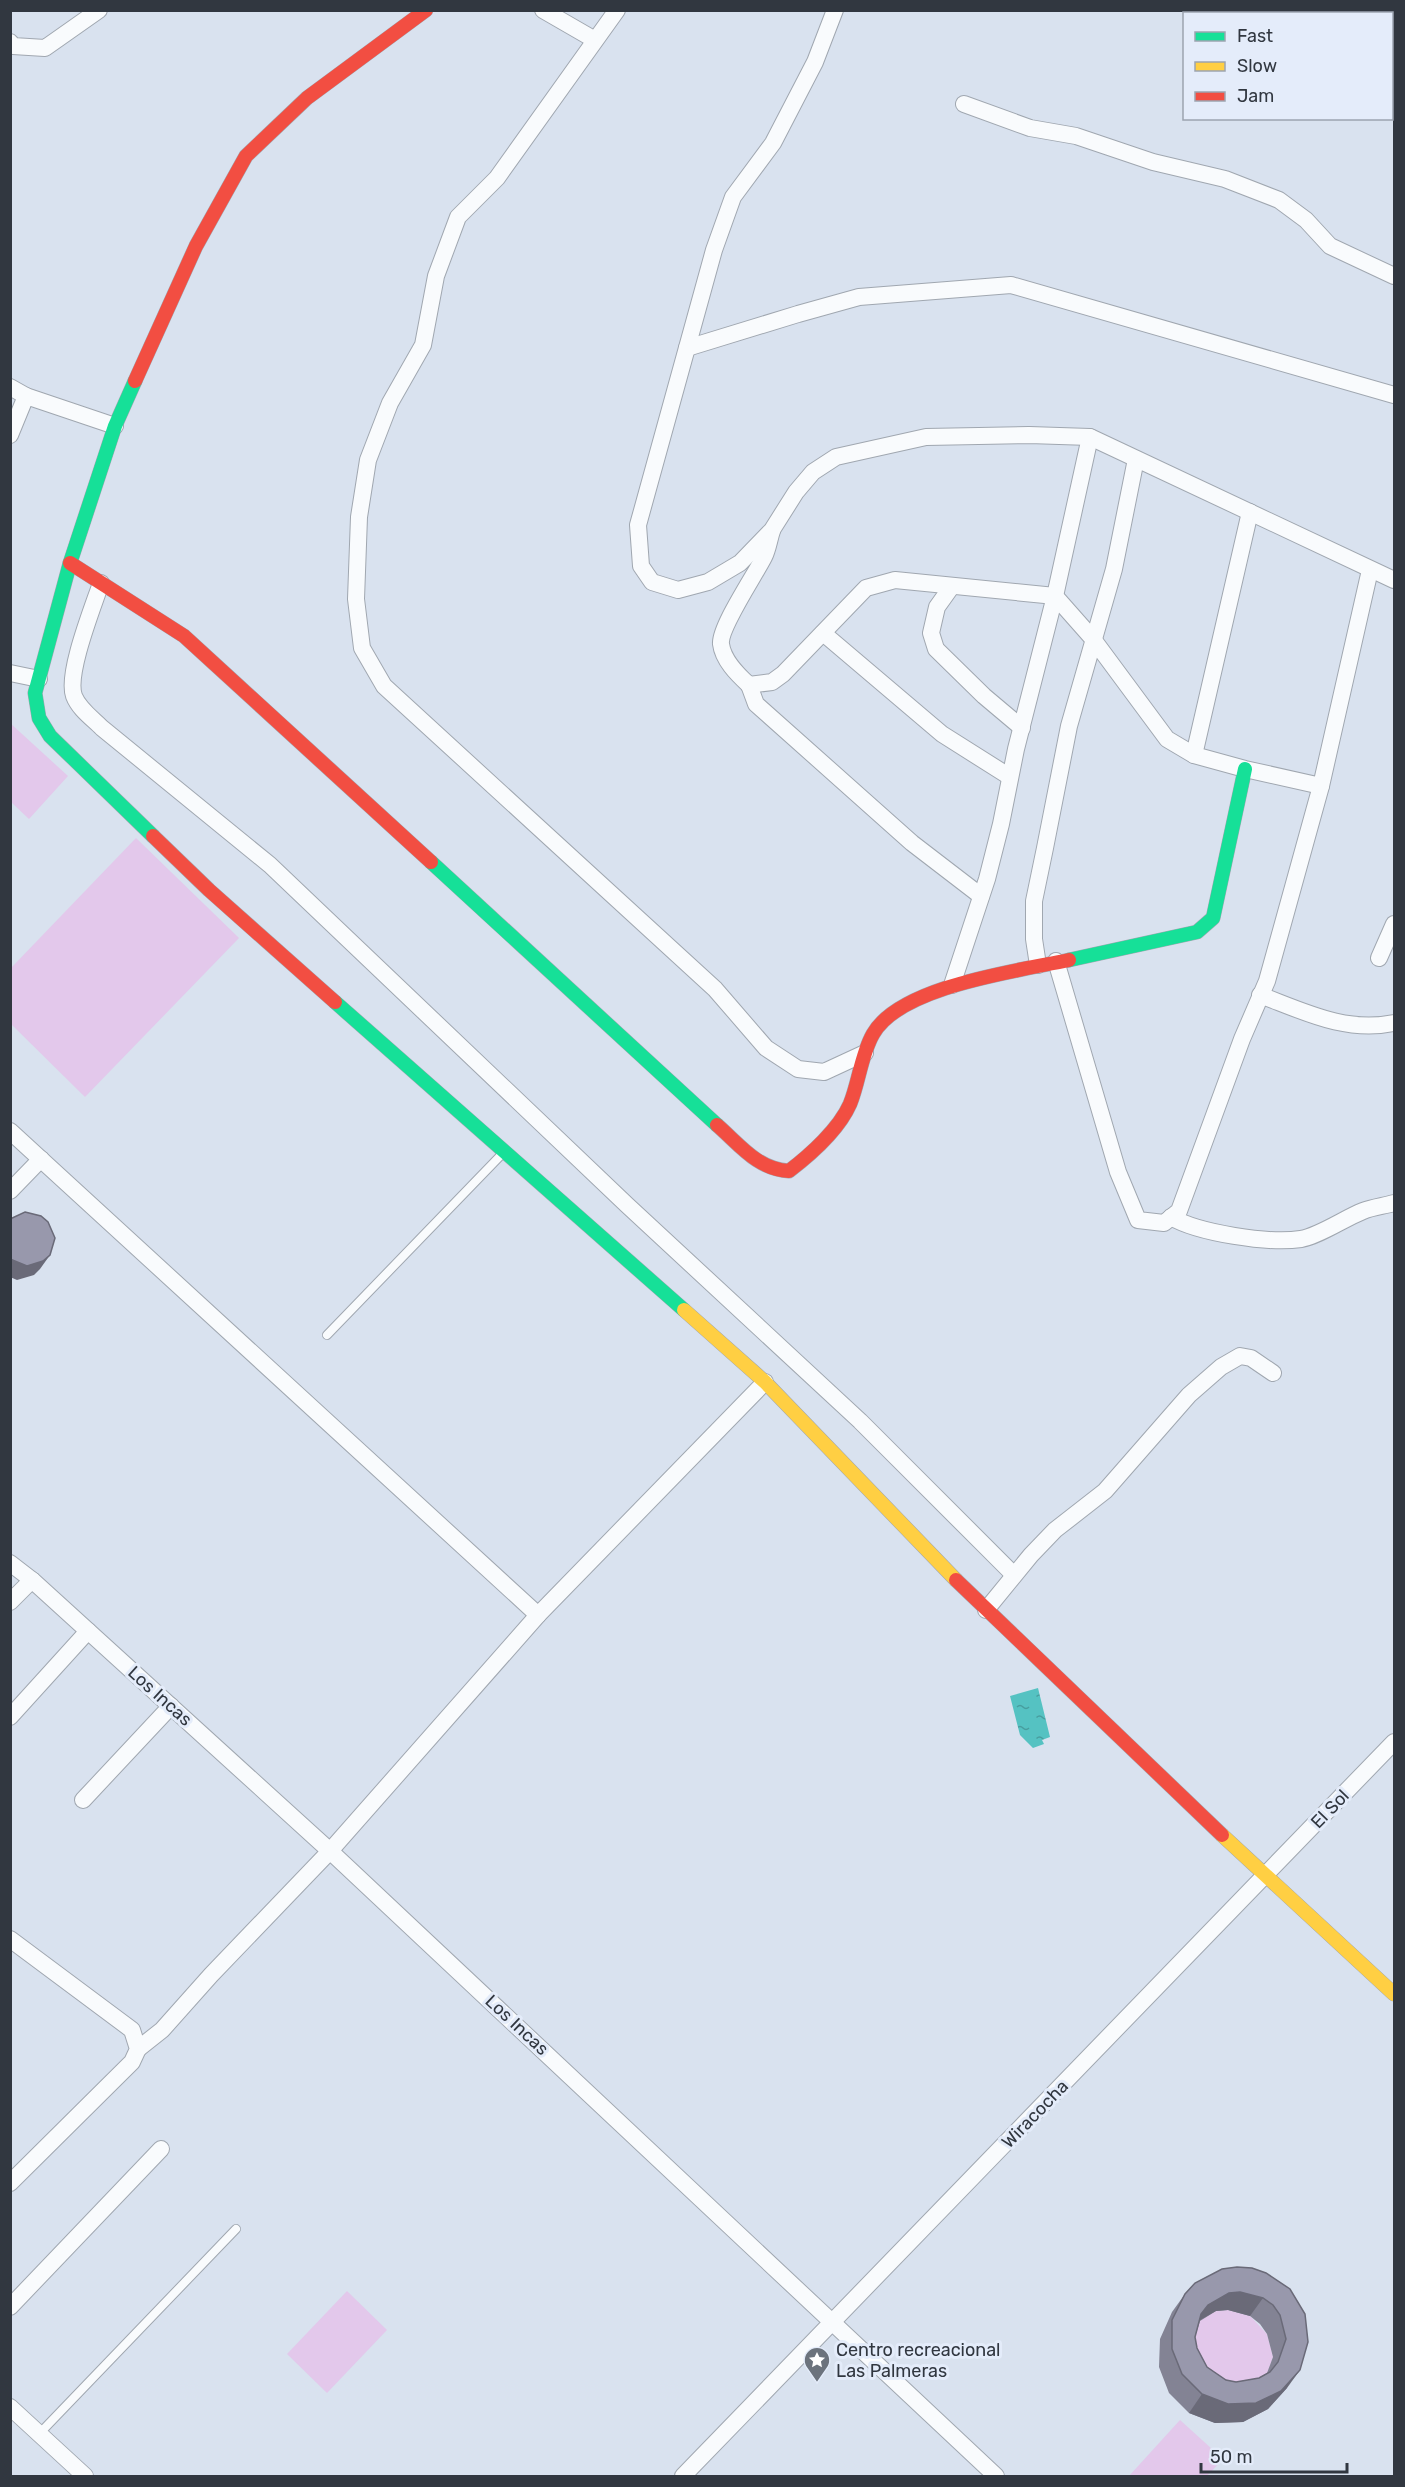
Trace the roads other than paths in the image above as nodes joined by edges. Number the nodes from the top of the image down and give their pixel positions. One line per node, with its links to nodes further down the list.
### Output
1 (99, 10): 7 (street)
2 (426, 10): 14 (street)
3 (543, 10): 6 (street)
4 (617, 10): 6 (street)
5 (835, 10): 10 (street)
6 (595, 40): 44 (street)
7 (10, 42)
8 (964, 104): 9 (street)
9 (1395, 276)
10 (687, 348): 12 (street); 19 (street)
11 (10, 387): 13 (street)
12 (1395, 395)
13 (26, 396): 14 (street); 15 (street)
14 (115, 426): 20 (street)
15 (10, 435)
16 (1090, 437): 17 (street); 19 (street); 25 (street)
17 (1136, 459): 18 (street); 27 (street)
18 (1250, 512): 21 (street); 32 (street)
19 (772, 530): 30 (street)
20 (70, 563): 23 (street); 29 (street)
21 (1370, 570): 22 (street); 35 (street)
22 (1395, 580)
23 (101, 583): 44 (street); 55 (street)
24 (952, 586): 25 (street); 26 (street); 31 (street)
25 (1055, 596): 27 (street); 31 (street)
26 (823, 633): 30 (street); 34 (street)
27 (1093, 639): 32 (street); 40 (street)
28 (10, 673): 29 (street)
29 (39, 679): 46 (street)
30 (749, 685): 36 (street)
31 (1022, 728): 34 (street)
32 (1194, 755): 33 (street)
33 (1245, 769): 35 (street); 39 (street)
34 (1010, 777): 36 (street)
35 (1321, 786): 42 (street)
36 (981, 896): 41 (street)
37 (1395, 924): 38 (street)
38 (1379, 958)
39 (1056, 961): 40 (street); 50 (street)
40 (1038, 965): 41 (street)
41 (952, 985): 44 (street)
42 (1260, 995): 43 (street); 50 (street)
43 (1395, 1023)
44 (865, 1053)
45 (10, 1131): 47 (street)
46 (504, 1151): 51 (lane); 53 (street)
47 (41, 1159): 48 (street); 59 (street)
48 (10, 1191)
49 (1395, 1203): 50 (street)
50 (1171, 1217)
51 (327, 1335)
52 (1273, 1373): 55 (street)
53 (765, 1382): 58 (street); 59 (street)
54 (10, 1563): 56 (street, Los Incas)
55 (1014, 1575): 58 (street)
56 (32, 1580): 57 (street); 60 (street, Los Incas)
57 (10, 1602)
58 (986, 1610): 66 (street)
59 (538, 1616): 65 (street)
60 (88, 1631): 61 (street, Los Incas); 62 (street)
61 (171, 1706): 64 (street); 65 (street, Los Incas)
62 (10, 1716)
63 (1395, 1742): 66 (street, El Sol)
64 (83, 1800)
65 (330, 1851): 69 (street); 74 (street, Los Incas)
66 (1266, 1877): 68 (street); 74 (street, Wiracocha)
67 (10, 1939): 69 (street)
68 (1395, 1994)
69 (138, 2049): 71 (street)
70 (161, 2149): 73 (street)
71 (10, 2183)
72 (236, 2229): 76 (lane)
73 (10, 2307)
74 (832, 2321): 78 (street, Wiracocha); 79 (street, Los Incas)
75 (10, 2407): 76 (street)
76 (39, 2434): 77 (street)
77 (85, 2476)
78 (683, 2476)
79 (996, 2476)

